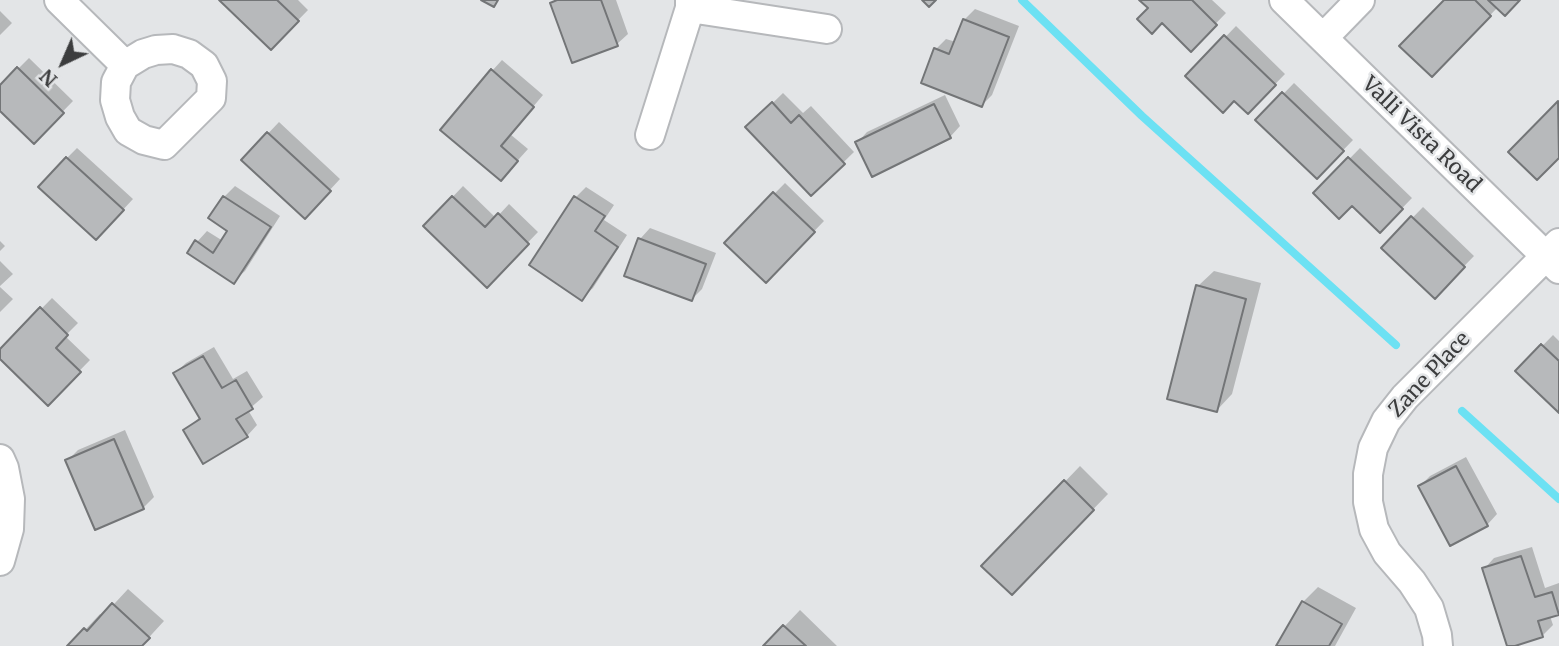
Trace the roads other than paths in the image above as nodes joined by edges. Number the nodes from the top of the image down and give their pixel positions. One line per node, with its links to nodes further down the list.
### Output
1 (59, 0): 7 (street)
2 (1284, 0): 6 (street, Valli Vista Road)
3 (1360, 0): 6 (street)
4 (690, 4): 5 (street); 8 (street)
5 (827, 29)
6 (1323, 38): 9 (street, Valli Vista Road)
7 (125, 65)
8 (650, 135)
9 (1555, 256): 12 (street, Zane Place)
10 (0, 459): 11 (street)
11 (0, 561)
12 (1438, 646)

